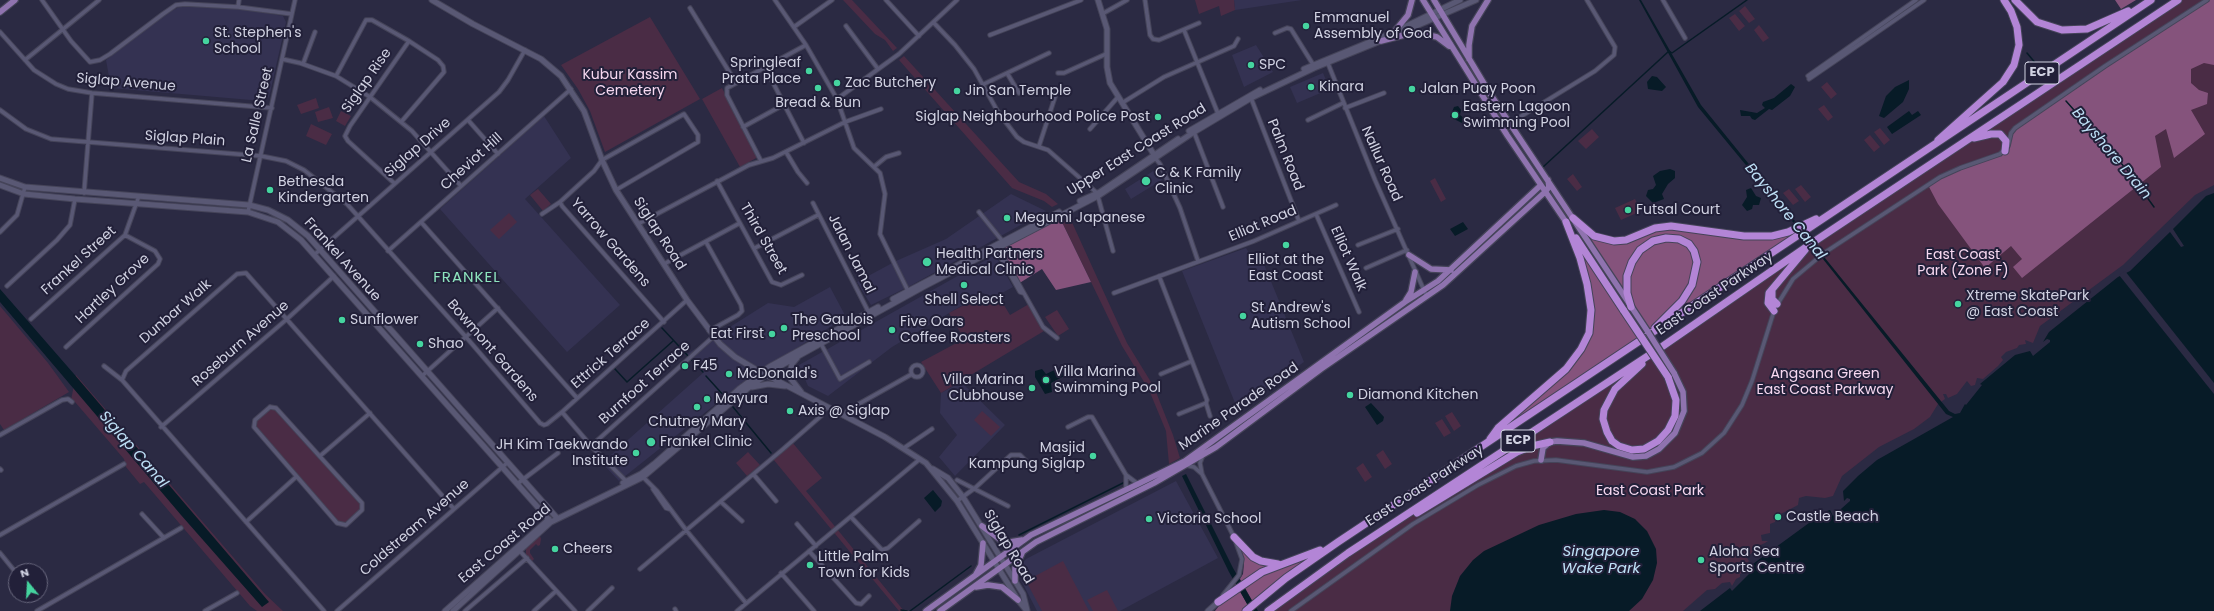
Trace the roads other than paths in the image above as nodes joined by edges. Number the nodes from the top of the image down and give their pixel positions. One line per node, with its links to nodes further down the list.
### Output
1 (15, 0): 33 (main road)
2 (42, 0): 42 (street)
3 (99, 0): 42 (street)
4 (239, 0): 31 (street)
5 (295, 0): 35 (street, La Salle Street)
6 (432, 0): 57 (main road, Siglap Road)
7 (775, 0): 41 (street)
8 (832, 0): 41 (street)
9 (886, 0): 49 (street)
10 (1080, 0): 48 (street)
11 (1098, 0): 36 (main road)
12 (1127, 0): 36 (street)
13 (1145, 0): 43 (street)
14 (1412, 0): 46 (main road)
15 (1423, 0): 37 (main road)
16 (1434, 0): 34 (main road)
17 (1460, 0): 34 (main road, Upper East Coast Road)
18 (1476, 0): 34 (main road, Upper East Coast Road)
19 (1488, 0): 63 (main road)
20 (1587, 0): 91 (street)
21 (1664, 0): 50 (street)
22 (1916, 0): 23 (street)
23 (1924, 0)
24 (2004, 0): 103 (highway)
25 (2015, 0): 26 (highway)
26 (2147, 0)
27 (2151, 0): 103 (highway, East Coast Parkway / ECP)
28 (2178, 0): 99 (highway, East Coast Parkway / ECP)
29 (2207, 0): 105 (street)
30 (955, 1): 38 (street)
31 (238, 7): 35 (street); 42 (street)
32 (690, 8): 72 (street)
33 (0, 12)
34 (1441, 12): 37 (main road, Upper East Coast Road); 63 (main road)
35 (292, 14): 60 (street, La Salle Street)
36 (1102, 14): 59 (main road)
37 (1433, 16): 46 (main road, Upper East Coast Road); 53 (main road, Upper East Coast Road); 56 (main road)
38 (934, 23): 49 (street); 73 (street)
39 (1199, 23): 43 (street)
40 (846, 26): 68 (street)
41 (794, 27): 54 (street)
42 (62, 29): 61 (street)
43 (1184, 30): 65 (street)
44 (0, 32): 61 (street, Siglap Avenue)
45 (315, 32): 64 (street)
46 (1394, 32): 55 (main road, Upper East Coast Road)
47 (1275, 33): 66 (street)
48 (990, 35)
49 (920, 36): 68 (street)
50 (1685, 38)
51 (1238, 39): 65 (street)
52 (409, 41): 71 (street); 79 (street, Siglap Rise); 94 (street)
53 (1381, 41): 55 (main road, Upper East Coast Road); 56 (main road)
54 (806, 45): 67 (street); 82 (street)
55 (1362, 47): 62 (main road, Upper East Coast Road)
56 (1451, 47): 120 (main road)
57 (524, 50): 74 (main road, Siglap Road); 92 (street, Siglap Drive)
58 (1049, 53): 69 (street)
59 (1106, 54): 70 (street); 80 (main road)
60 (282, 59): 64 (street); 86 (street, La Salle Street)
61 (25, 60): 75 (street, Siglap Avenue)
62 (1327, 61): 66 (main road, Upper East Coast Road); 83 (street, Nallur Road)
63 (1469, 61): 115 (main road)
64 (303, 64): 71 (street)
65 (1196, 64): 85 (street); 90 (street)
66 (1314, 66): 81 (main road, Upper East Coast Road); 90 (main road, Upper East Coast Road)
67 (765, 67): 72 (street); 84 (street)
68 (878, 69): 82 (street)
69 (1007, 73): 73 (street); 76 (street)
70 (1058, 73)
71 (336, 76): 79 (street)
72 (736, 83): 96 (street)
73 (984, 84): 102 (street)
74 (571, 89): 108 (street, Cheviot Hill); 112 (main road, Siglap Road)
75 (92, 93): 86 (street, Siglap Avenue); 100 (street)
76 (1019, 93)
77 (1384, 93): 87 (street)
78 (1056, 94): 102 (street)
79 (370, 97): 94 (street); 117 (street, Siglap Rise)
80 (1118, 97): 85 (main road); 97 (street)
81 (1250, 98): 90 (main road, Upper East Coast Road); 143 (street, Palm Road)
82 (837, 99): 95 (street)
83 (1343, 103): 87 (street, Nallur Road); 93 (street)
84 (785, 104): 96 (street); 101 (street)
85 (1122, 104): 110 (main road)
86 (272, 108): 109 (street, La Salle Street)
87 (1345, 108): 148 (street, Nallur Road)
88 (881, 109): 95 (street)
89 (0, 110): 100 (street, Siglap Plain)
90 (1218, 115): 98 (main road, Upper East Coast Road)
91 (1520, 117)
92 (468, 120): 104 (street, Siglap Drive); 108 (street)
93 (1308, 120)
94 (402, 121): 104 (street)
95 (845, 122): 101 (street); 113 (street)
96 (743, 127): 111 (street)
97 (1090, 129)
98 (1193, 130): 110 (main road, Upper East Coast Road); 135 (street)
99 (1969, 140): 105 (highway); 155 (highway, East Coast Parkway / ECP)
100 (89, 142): 109 (street, Siglap Plain); 125 (street)
101 (804, 143): 106 (street)
102 (1040, 146): 127 (street)
103 (1933, 147): 149 (highway, East Coast Parkway / ECP)
104 (432, 151): 117 (street, Siglap Drive); 121 (street)
105 (2005, 151): 179 (street)
106 (786, 152): 111 (street); 118 (street)
107 (899, 153): 113 (street)
108 (498, 154): 121 (street, Cheviot Hill)
109 (261, 156): 133 (street, La Salle Street); 141 (street, Siglap Plain)
110 (1155, 157): 127 (main road, Upper East Coast Road); 163 (street)
111 (761, 161): 116 (street)
112 (601, 162): 123 (main road, Siglap Road); 123 (street, Yarrow Gardens); 130 (street, Yarrow Gardens)
113 (875, 166): 173 (street)
114 (0, 178): 122 (main road, Frankel Avenue)
115 (1548, 180): 124 (main road); 142 (main road)
116 (718, 181): 146 (street, Third Street); 147 (street)
117 (394, 183): 141 (street, Siglap Drive)
118 (807, 183)
119 (0, 185): 126 (main road, Frankel Avenue)
120 (1541, 185): 124 (main road); 166 (main road, Marine Parade Road)
121 (461, 186): 144 (street, Cheviot Hill)
122 (25, 187): 125 (main road, Frankel Avenue); 126 (street)
123 (616, 190): 147 (main road, Siglap Road)
124 (1545, 192): 145 (main road); 175 (main road, Marine Parade Road)
125 (84, 193): 128 (main road, Frankel Avenue)
126 (24, 194): 129 (main road, Frankel Avenue); 150 (street)
127 (1098, 195): 153 (main road, Upper East Coast Road); 159 (street, Upper East Coast Road)
128 (139, 196): 132 (street, Frankel Street); 133 (main road, Frankel Avenue)
129 (75, 199): 132 (main road, Frankel Avenue); 171 (street)
130 (560, 202): 138 (street); 185 (street, Yarrow Gardens)
131 (812, 203): 140 (street, Jalan Jamal)
132 (137, 204): 136 (main road, Frankel Avenue); 151 (street, Frankel Street)
133 (249, 205): 136 (street, La Salle Street); 158 (main road, Frankel Avenue)
134 (1336, 205): 139 (street, Elliot Road)
135 (1224, 207)
136 (248, 212): 162 (main road, Frankel Avenue)
137 (979, 212): 153 (street)
138 (542, 214)
139 (1316, 214): 143 (street, Elliot Road); 181 (street, Elliot Walk)
140 (818, 215): 157 (street); 182 (street, Jalan Jamal)
141 (357, 217): 158 (street, Siglap Drive); 160 (street, Bowmont Gardens)
142 (1573, 218): 149 (highway); 178 (main road)
143 (1299, 221): 163 (street, Elliot Road)
144 (421, 222): 160 (street, Cheviot Hill); 180 (street)
145 (1566, 222): 202 (highway, bridge); 222 (highway)
146 (740, 223): 152 (street); 157 (street, Third Street)
147 (638, 224): 164 (main road, Siglap Road)
148 (1398, 229): 154 (street); 161 (street, Nallur Road)
149 (1801, 229): 188 (highway, East Coast Parkway / ECP)
150 (0, 232)
151 (125, 235): 183 (street, Frankel Street); 193 (street, Hartley Grove)
152 (706, 242): 164 (street); 186 (street)
153 (1004, 242): 156 (main road, Upper East Coast Road)
154 (1358, 244)
155 (1810, 245): 179 (highway); 192 (highway, East Coast Parkway / ECP)
156 (997, 247): 173 (main road, Upper East Coast Road); 190 (street)
157 (755, 248): 168 (street, Third Street)
158 (320, 250): 162 (street, Siglap Drive); 198 (main road, Frankel Avenue)
159 (1113, 251)
160 (388, 252): 189 (street, Bowmont Gardens)
161 (1408, 253): 165 (street); 166 (main road); 167 (street, Nallur Road)
162 (314, 255): 169 (main road, Frankel Avenue)
163 (1198, 261): 170 (street, Elliot Road)
164 (664, 264): 176 (main road, Siglap Road)
165 (1366, 268)
166 (1451, 270): 172 (main road, Marine Parade Road)
167 (1415, 272): 172 (street, Nallur Road); 177 (main road)
168 (802, 275)
169 (334, 276): 184 (street, Roseburn Avenue); 203 (main road, Frankel Avenue)
170 (1159, 276): 174 (street, Elliot Road); 195 (street)
171 (7, 286)
172 (1424, 290): 175 (street, Nallur Road); 177 (main road, Marine Parade Road)
173 (909, 293): 182 (main road, Upper East Coast Road)
174 (1114, 293)
175 (1427, 297): 227 (main road, Marine Parade Road)
176 (687, 300): 185 (street, Ettrick Terrace); 186 (main road, Siglap Road)
177 (1405, 302): 246 (main road, Marine Parade Road)
178 (1631, 307): 188 (highway); 202 (main road, bridge)
179 (1776, 307): 230 (street)
180 (498, 308): 189 (street); 208 (street)
181 (1359, 312)
182 (870, 314): 191 (main road, East Coast Road)
183 (31, 319)
184 (287, 319): 204 (street, Dunbar Walk); 213 (street, Dunbar Walk); 218 (street, Roseburn Avenue)
185 (664, 322): 208 (street, Ettrick Terrace)
186 (709, 330): 187 (main road, Siglap Road)
187 (714, 336): 199 (main road, Siglap Road); 224 (street, Burnfoot Terrace)
188 (1649, 336): 222 (highway, East Coast Parkway / ECP)
189 (466, 337): 198 (street); 217 (street, Bowmont Gardens)
190 (1057, 338)
191 (819, 340): 194 (main road, East Coast Road); 196 (street); 199 (main road, East Coast Road)
192 (1671, 340): 202 (highway); 267 (highway, East Coast Parkway / ECP)
193 (66, 347)
194 (800, 354): 199 (main road, East Coast Road); 207 (main road)
195 (1192, 361): 201 (street); 210 (street)
196 (869, 362)
197 (104, 366): 204 (street)
198 (427, 372): 203 (street); 232 (main road, Frankel Avenue)
199 (763, 373): 205 (main road, Siglap Road); 206 (main road, East Coast Road); 240 (main road, East Coast Road)
200 (912, 374): 215 (street)
201 (1161, 374)
202 (1671, 375): 223 (main road)
203 (422, 376): 235 (main road, Frankel Avenue)
204 (122, 380): 218 (street)
205 (789, 387): 206 (main road); 207 (main road, Siglap Road)
206 (747, 389): 240 (main road, East Coast Road)
207 (801, 393): 211 (main road, Siglap Road)
208 (577, 398): 212 (street, Ettrick Terrace)
209 (72, 402): 221 (street)
210 (1206, 403): 214 (street); 216 (street)
211 (826, 406): 215 (main road, Siglap Road); 238 (street)
212 (562, 412): 217 (street, Ettrick Terrace); 224 (street)
213 (370, 413): 228 (street); 254 (street, Dunbar Walk)
214 (1179, 414)
215 (844, 416): 225 (main road, Siglap Road)
216 (1210, 416)
217 (547, 424)
218 (161, 427): 261 (street)
219 (1068, 427): 239 (street)
220 (932, 428): 225 (street)
221 (0, 435)
222 (1488, 442): 271 (highway, East Coast Parkway / ECP)
223 (1550, 442): 230 (main road); 267 (highway)
224 (591, 446): 244 (street)
225 (904, 448): 229 (main road, Siglap Road)
226 (558, 453): 242 (street)
227 (1203, 455): 234 (main road, Marine Parade Road); 237 (street)
228 (320, 456): 241 (street); 241 (street)
229 (921, 458): 236 (main road, Siglap Road); 257 (street)
230 (1541, 460): 316 (street)
231 (1026, 461): 247 (street)
232 (507, 463): 235 (street, Coldstream Avenue); 242 (main road, Frankel Avenue)
233 (124, 464): 266 (street)
234 (1185, 465): 237 (street); 276 (main road, Marine Parade Road)
235 (502, 467): 245 (main road, Frankel Avenue); 254 (street, Coldstream Avenue)
236 (931, 468): 249 (main road, Siglap Road); 251 (main road, Siglap Road)
237 (1202, 474): 268 (street)
238 (754, 475): 250 (street); 252 (street)
239 (1126, 475): 246 (street); 248 (street)
240 (642, 476): 244 (main road, East Coast Road); 265 (street)
241 (296, 477): 261 (street)
242 (522, 480): 245 (street); 256 (main road, Frankel Avenue)
243 (957, 480): 247 (street, Siglap Road)
244 (627, 482): 256 (main road, East Coast Road)
245 (517, 484): 258 (main road, Frankel Avenue)
246 (1138, 484): 248 (main road, Marine Parade Road)
247 (976, 488): 249 (street); 253 (street, Siglap Road)
248 (1126, 490): 270 (main road, Marine Parade Road)
249 (964, 497): 251 (street); 263 (main road, Siglap Road)
250 (776, 501)
251 (957, 501): 272 (main road, Siglap Road)
252 (721, 502): 259 (street); 265 (street)
253 (1008, 506)
254 (454, 509): 302 (street, Coldstream Avenue)
255 (142, 514): 269 (street)
256 (555, 517): 258 (main road, East Coast Road)
257 (851, 517): 260 (street); 273 (street)
258 (550, 521): 274 (main road, East Coast Road)
259 (742, 521)
260 (919, 521)
261 (246, 522): 301 (street)
262 (797, 524): 273 (street)
263 (982, 526): 270 (main road); 278 (main road, Siglap Road)
264 (181, 528): 269 (street)
265 (686, 530): 284 (street); 297 (street)
266 (0, 535)
267 (1372, 536): 315 (highway, East Coast Parkway / ECP)
268 (1234, 537): 283 (highway); 291 (street)
269 (164, 538): 299 (street)
270 (1024, 539): 278 (main road, Marine Parade Road)
271 (1338, 542): 283 (highway); 298 (highway, East Coast Parkway / ECP)
272 (983, 543): 280 (main road, Siglap Road); 287 (main road)
273 (816, 546): 275 (street)
274 (519, 549): 279 (street); 303 (main road, East Coast Road); 304 (main road, East Coast Road)
275 (809, 551): 286 (street); 294 (street)
276 (1023, 551): 282 (main road, Marine Parade Road); 288 (main road)
277 (0, 553): 281 (street)
278 (1000, 557): 280 (main road, Marine Parade Road); 282 (main road, Siglap Road)
279 (527, 558): 292 (street); 305 (street)
280 (994, 562): 285 (main road, Siglap Road); 287 (main road, Marine Parade Road)
281 (8, 563)
282 (1006, 564): 285 (main road, Marine Parade Road); 288 (main road, Siglap Road)
283 (1283, 564): 291 (highway)
284 (640, 569)
285 (1000, 569): 289 (main road, Marine Parade Road); 295 (main road, Siglap Road)
286 (781, 573): 297 (street); 310 (street)
287 (975, 576): 311 (main road, Marine Parade Road)
288 (1015, 580): 313 (main road, Siglap Road)
289 (975, 587): 295 (main road); 312 (main road, Marine Parade Road)
290 (612, 588): 308 (street)
291 (1233, 588): 296 (highway)
292 (556, 591): 306 (street); 307 (street)
293 (237, 593): 300 (street)
294 (869, 596)
295 (1018, 600): 313 (main road, Siglap Road)
296 (1218, 602): 314 (main road)
297 (746, 603): 309 (street)
298 (1251, 607)
299 (37, 611)
300 (205, 611)
301 (324, 611)
302 (337, 611)
303 (445, 611)
304 (453, 611)
305 (465, 611)
306 (534, 611)
307 (576, 611)
308 (588, 611)
309 (737, 611)
310 (814, 611)
311 (926, 611)
312 (940, 611)
313 (1027, 611)
314 (1208, 611)
315 (1268, 611)
316 (1291, 611)

